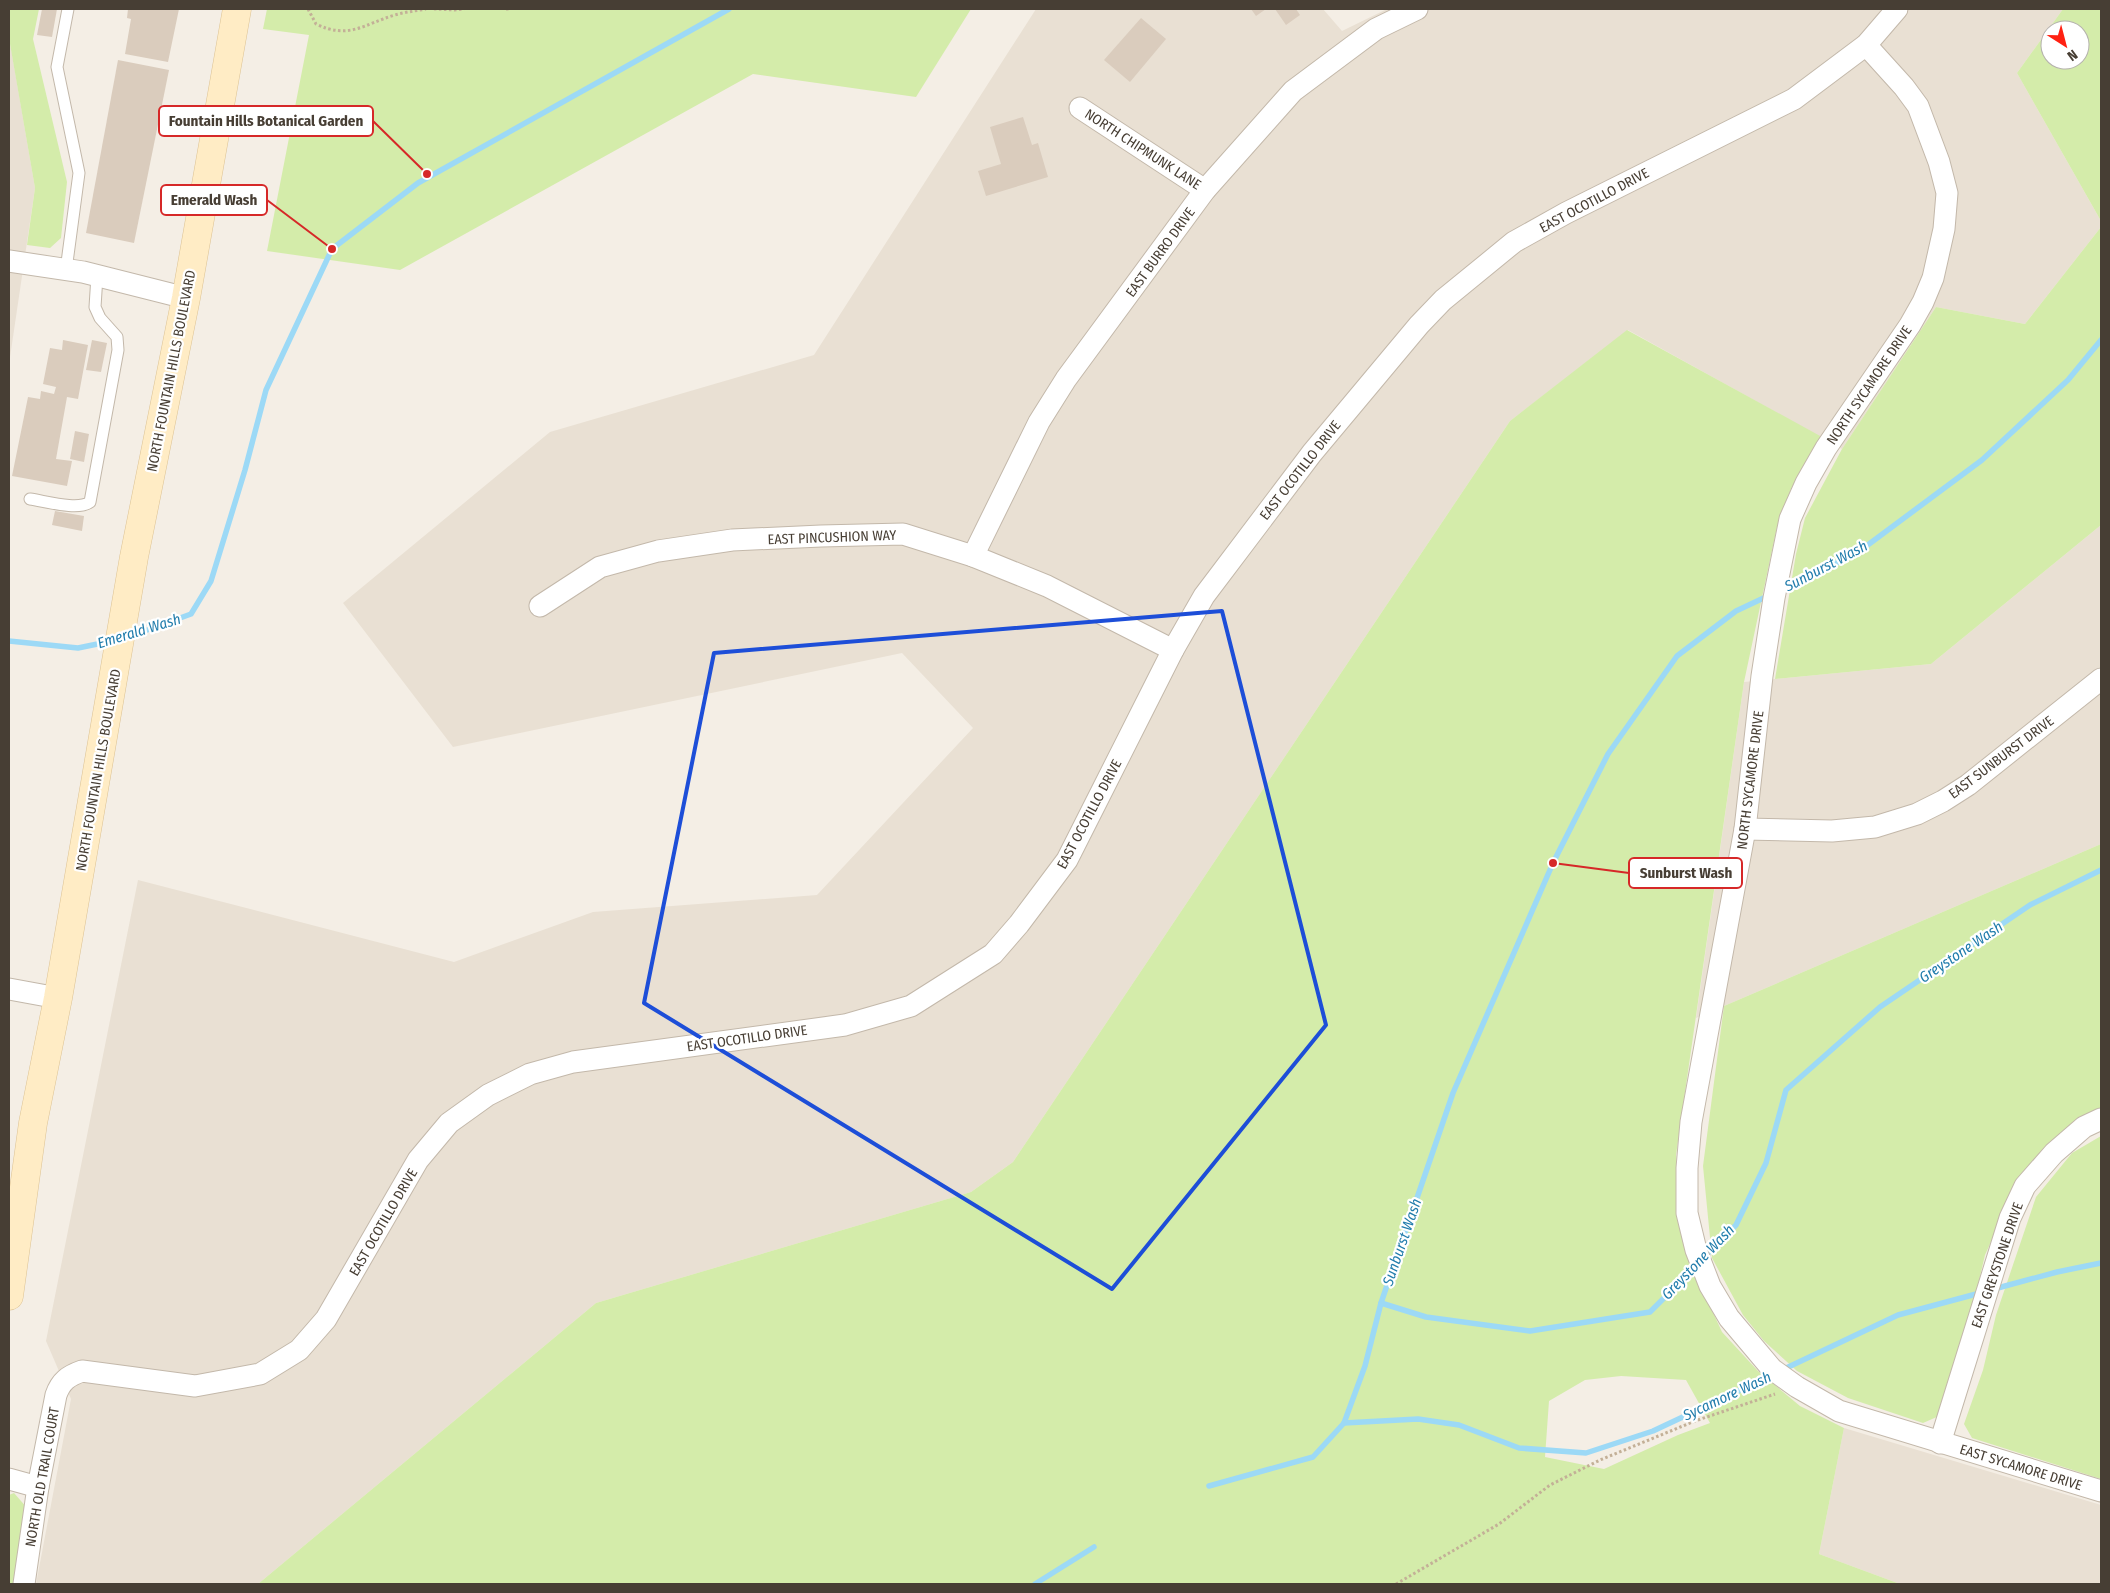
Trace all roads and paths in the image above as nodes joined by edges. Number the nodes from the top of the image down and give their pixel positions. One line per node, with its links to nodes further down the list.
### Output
1 (68, 9): 13 (lane)
2 (237, 9): 15 (main road, NORTH FOUNTAIN HILLS BOULEVARD)
3 (308, 9): 4 (path)
4 (426, 9)
5 (434, 9): 6 (path)
6 (464, 9)
7 (1417, 9): 11 (street, EAST BURRO DRIVE)
8 (1897, 9): 9 (street, EAST OCOTILLO DRIVE)
9 (1866, 45): 19 (street, EAST OCOTILLO DRIVE); 21 (street, NORTH SYCAMORE DRIVE)
10 (1080, 108): 11 (street, NORTH CHIPMUNK LANE)
11 (1205, 190): 17 (street, EAST BURRO DRIVE)
12 (9, 261): 13 (street)
13 (66, 270): 14 (street)
14 (98, 276): 15 (street); 16 (lane)
15 (186, 298): 23 (main road, NORTH FOUNTAIN HILLS BOULEVARD)
16 (30, 499)
17 (973, 556): 18 (street, EAST PINCUSHION WAY); 19 (street, EAST PINCUSHION WAY)
18 (540, 606)
19 (1173, 650): 26 (street, EAST OCOTILLO DRIVE)
20 (2101, 680): 21 (street, EAST SUNBURST DRIVE)
21 (1745, 829): 27 (street, NORTH SYCAMORE DRIVE)
22 (9, 989): 23 (street)
23 (58, 998): 25 (main road, NORTH FOUNTAIN HILLS BOULEVARD)
24 (2101, 1119): 28 (street, EAST GREYSTONE DRIVE)
25 (9, 1296)
26 (71, 1375): 30 (street, NORTH OLD TRAIL COURT)
27 (1797, 1387): 28 (street, NORTH SYCAMORE DRIVE); 33 (path)
28 (1940, 1442): 31 (street, EAST SYCAMORE DRIVE)
29 (9, 1479): 30 (street)
30 (38, 1487): 32 (street, NORTH OLD TRAIL COURT)
31 (2101, 1491)
32 (24, 1584)
33 (1396, 1584)

